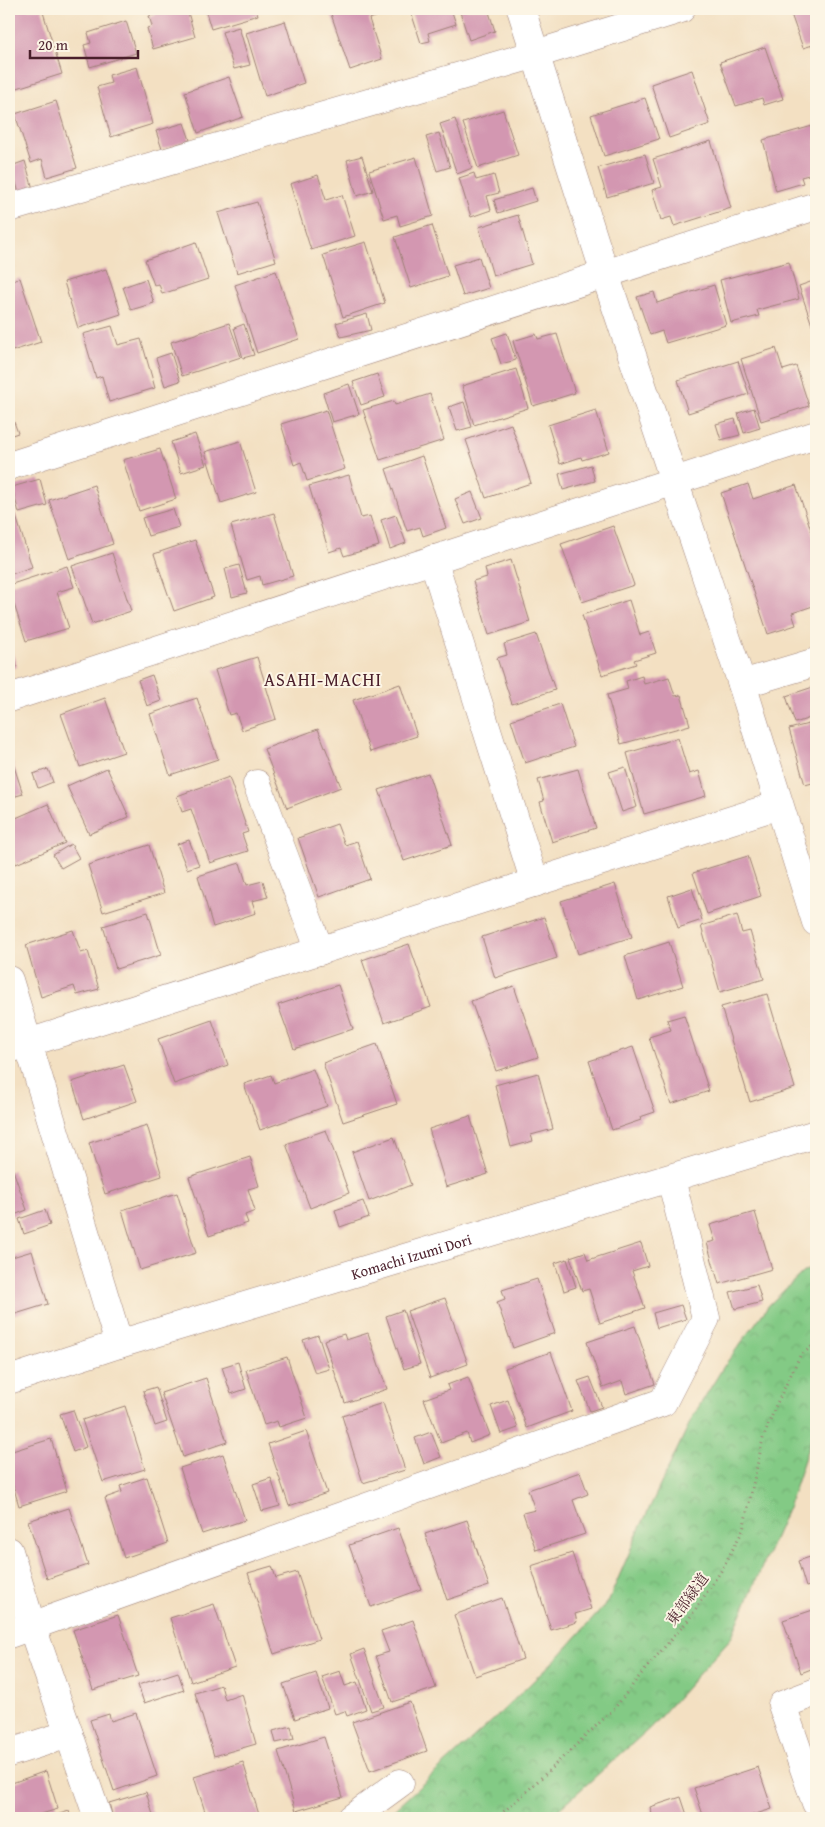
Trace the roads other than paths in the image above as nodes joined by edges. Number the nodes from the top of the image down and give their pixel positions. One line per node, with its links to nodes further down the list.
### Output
1 (521, 9): 3 (street)
2 (681, 9): 3 (street)
3 (536, 54): 5 (street); 6 (street)
4 (816, 206): 6 (street)
5 (9, 208)
6 (605, 274): 8 (street); 9 (street)
7 (816, 435): 9 (street)
8 (9, 466)
9 (674, 481): 10 (street); 12 (street)
10 (433, 559): 13 (street); 16 (street)
11 (816, 662): 12 (street)
12 (742, 684): 15 (street)
13 (9, 698)
14 (257, 784): 18 (street)
15 (779, 805): 16 (street); 17 (street)
16 (535, 883): 18 (street)
17 (816, 922)
18 (320, 951): 20 (street)
19 (9, 980): 20 (street)
20 (19, 1046): 23 (street)
21 (816, 1134): 22 (street, Komachi Izumi Dori)
22 (671, 1179): 23 (street, Komachi Izumi Dori); 26 (street)
23 (119, 1344): 24 (street, Komachi Izumi Dori)
24 (9, 1380)
25 (9, 1551): 26 (street)
26 (20, 1631): 28 (street)
27 (816, 1692): 31 (street)
28 (69, 1734): 29 (street); 32 (street)
29 (9, 1753)
30 (400, 1783): 33 (street)
31 (816, 1803)
32 (98, 1818)
33 (352, 1818)

